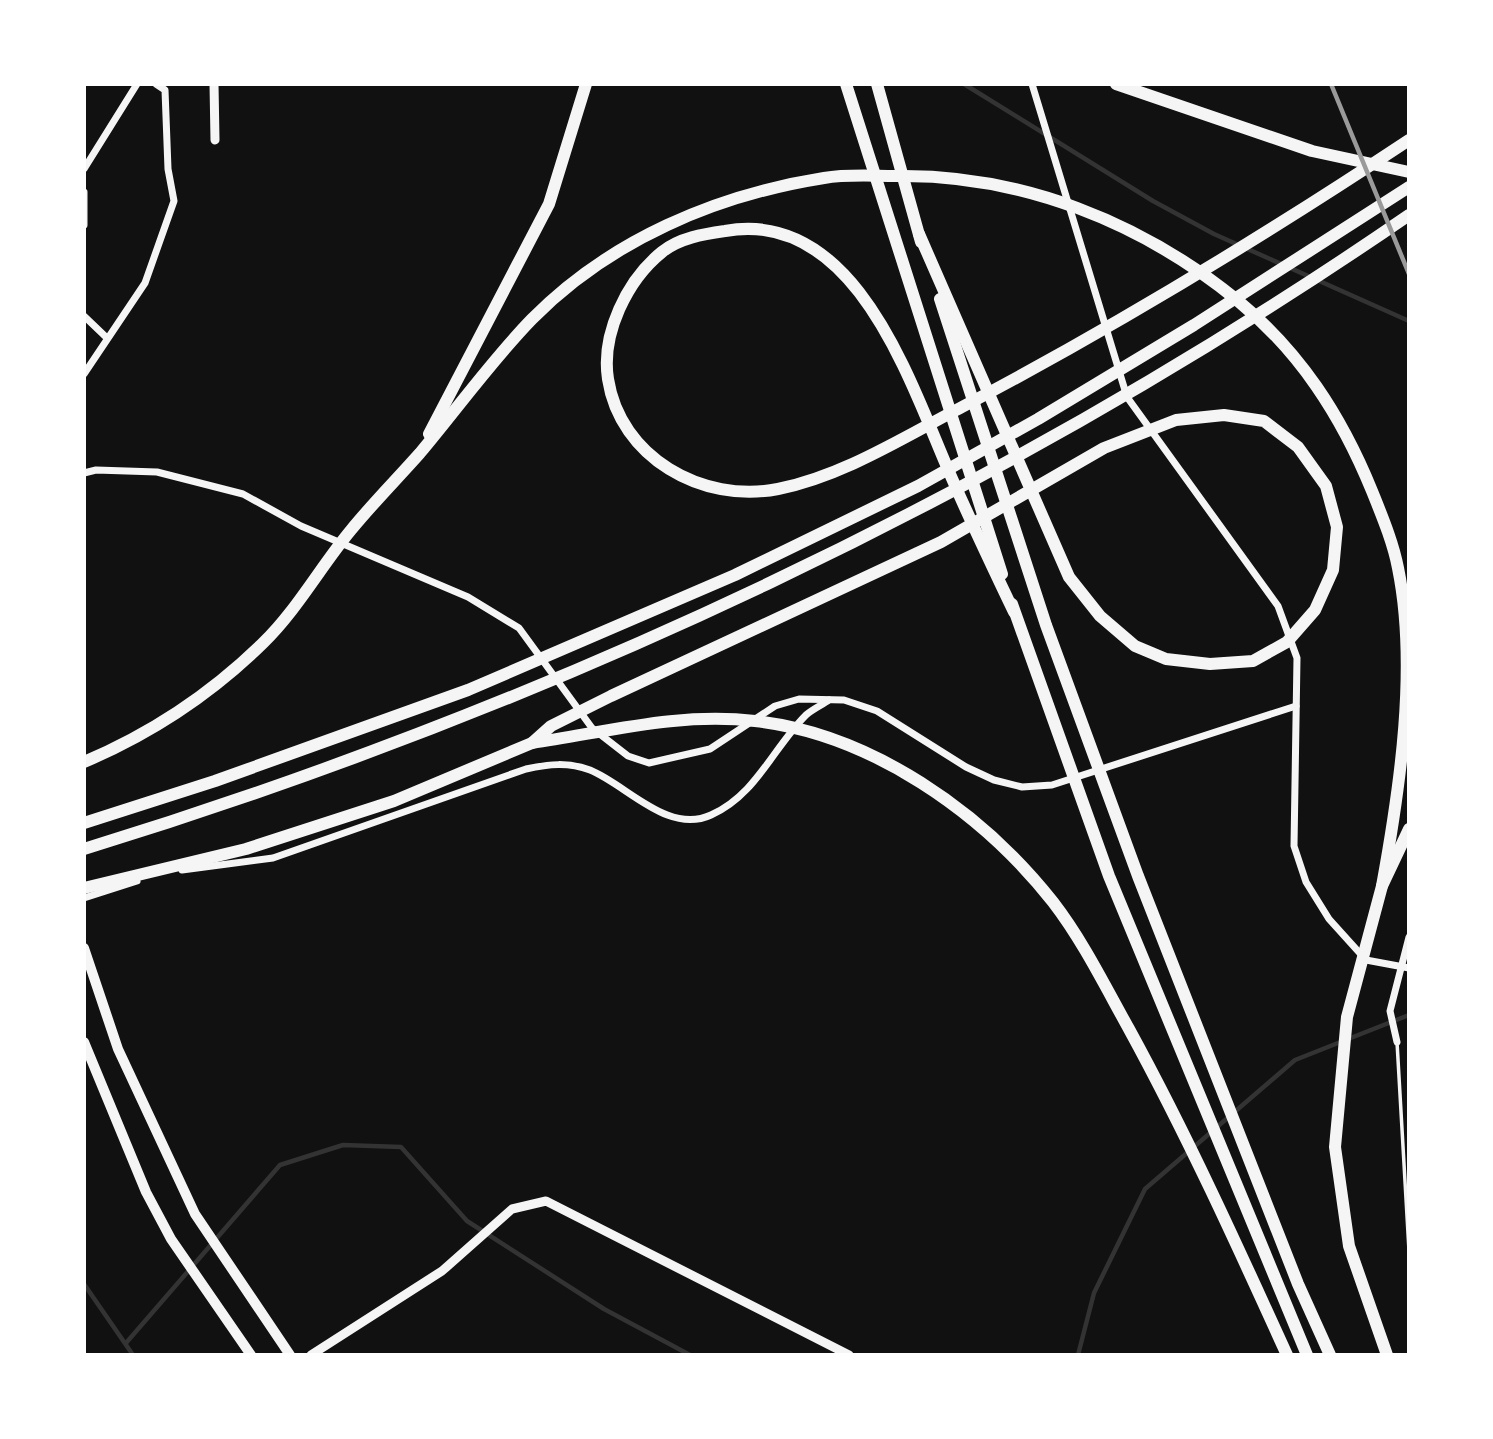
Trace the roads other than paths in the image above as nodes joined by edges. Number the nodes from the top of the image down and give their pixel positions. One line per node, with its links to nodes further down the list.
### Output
1 (136, 84): 11 (street)
2 (156, 84): 19 (street)
3 (214, 84): 9 (street)
4 (586, 84): 21 (highway)
5 (846, 84): 23 (highway)
6 (877, 84): 17 (highway)
7 (1116, 84): 12 (highway)
8 (1032, 87): 25 (street)
9 (215, 140)
10 (1409, 140): 23 (highway)
11 (84, 169)
12 (1409, 172)
13 (1409, 187): 28 (highway)
14 (84, 192): 16 (street)
15 (1409, 215): 30 (highway)
16 (84, 225)
17 (919, 234): 26 (highway); 46 (highway)
18 (84, 316): 19 (street)
19 (107, 338): 20 (street)
20 (84, 373)
21 (419, 453): 27 (highway); 31 (highway)
22 (84, 473): 24 (street)
23 (1014, 612): 45 (highway)
24 (830, 700): 25 (street); 33 (street)
25 (1296, 706): 36 (street)
26 (532, 743): 32 (highway); 44 (highway)
27 (84, 762)
28 (84, 823)
29 (1409, 829): 31 (highway)
30 (84, 849)
31 (1382, 886): 47 (highway)
32 (84, 888)
33 (84, 898)
34 (1409, 937): 36 (street)
35 (84, 948): 41 (main road)
36 (1405, 968): 38 (street)
37 (84, 1042): 40 (main road)
38 (1397, 1042): 39 (lane)
39 (1409, 1251)
40 (251, 1355)
41 (290, 1355)
42 (311, 1355): 43 (street)
43 (849, 1355)
44 (1287, 1355)
45 (1307, 1355)
46 (1331, 1355)
47 (1387, 1355)

